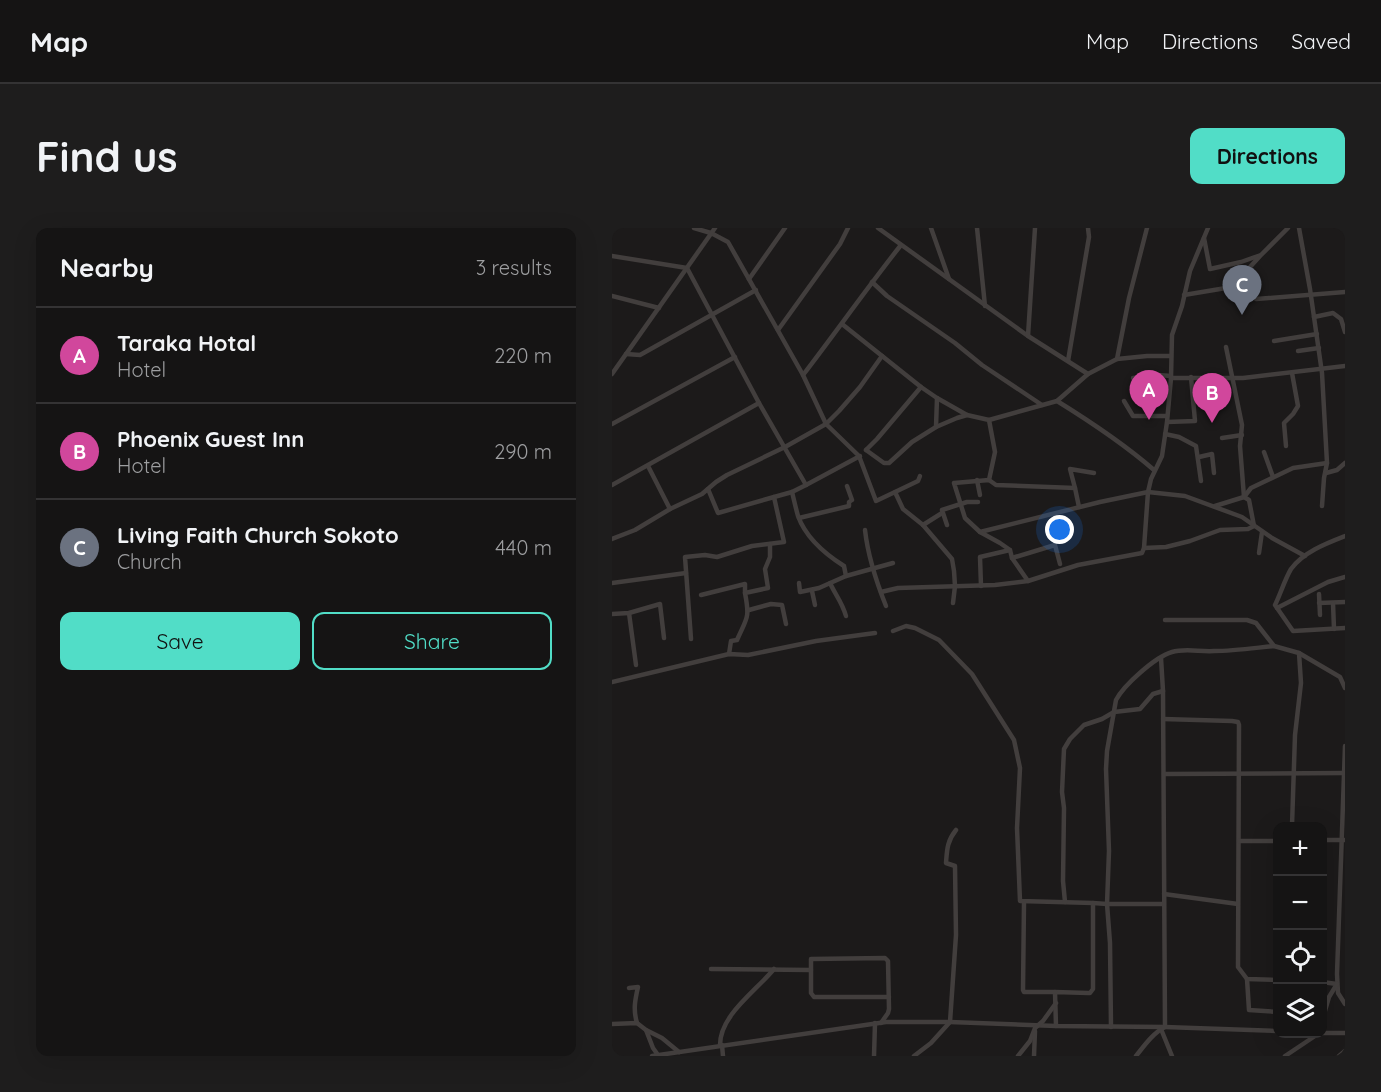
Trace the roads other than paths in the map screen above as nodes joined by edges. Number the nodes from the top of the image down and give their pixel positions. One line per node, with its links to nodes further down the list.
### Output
1 (694, 228): 13 (street)
2 (785, 228): 19 (street)
3 (848, 228): 33 (street)
4 (878, 228): 15 (street)
5 (931, 228): 20 (street)
6 (977, 228): 28 (street)
7 (1035, 228): 36 (street)
8 (1088, 228): 46 (street)
9 (1147, 228): 45 (street)
10 (1208, 228): 14 (street)
11 (1288, 228): 16 (street)
12 (1299, 228): 25 (street)
13 (713, 230): 18 (street); 19 (street)
14 (1204, 238): 16 (street); 24 (street)
15 (901, 245): 20 (street); 21 (street)
16 (1262, 255): 24 (street)
17 (612, 256): 18 (street)
18 (687, 268): 29 (street); 30 (street)
19 (750, 279): 22 (street)
20 (950, 279): 28 (street)
21 (872, 282): 32 (street); 62 (street)
22 (756, 290): 30 (street); 33 (street)
23 (1345, 292): 25 (street)
24 (1184, 295): 43 (street)
25 (1311, 295): 27 (street); 31 (street)
26 (612, 296): 29 (street)
27 (1256, 299)
28 (986, 306): 36 (street)
29 (659, 308): 41 (street)
30 (713, 314): 41 (street); 44 (street)
31 (1314, 316): 34 (street); 35 (street)
32 (842, 324): 42 (street); 52 (street)
33 (778, 330): 52 (street)
34 (1345, 332)
35 (1317, 334): 37 (street); 39 (street)
36 (1028, 336): 46 (street)
37 (1274, 341)
38 (1226, 347): 56 (street)
39 (1319, 348): 40 (street); 48 (street)
40 (1298, 351)
41 (626, 354): 50 (street)
42 (882, 356): 57 (street); 67 (street)
43 (1171, 356): 45 (street); 53 (street)
44 (735, 357): 61 (street); 66 (street)
45 (1117, 359): 51 (street)
46 (1068, 361): 51 (street)
47 (1345, 366): 48 (street)
48 (1321, 369): 49 (street); 79 (street)
49 (1292, 373): 56 (street); 72 (street)
50 (612, 374)
51 (1088, 374): 59 (street)
52 (803, 375): 67 (street)
53 (1171, 377): 54 (street); 55 (street); 64 (street)
54 (1191, 377): 56 (street); 64 (street)
55 (1133, 378)
56 (1232, 379): 70 (street)
57 (921, 387): 58 (street); 74 (street)
58 (937, 398): 63 (street); 68 (street)
59 (1057, 401): 62 (street); 81 (street)
60 (1124, 401): 64 (street)
61 (759, 403): 73 (street); 80 (street)
62 (1042, 405): 65 (street)
63 (967, 415): 65 (street); 68 (street)
64 (1167, 419): 69 (street)
65 (989, 420): 88 (street)
66 (612, 424)
67 (826, 424): 73 (street); 76 (street)
68 (936, 427): 74 (street)
69 (1165, 434): 77 (street); 81 (street)
70 (1242, 435): 71 (street); 100 (street)
71 (1222, 438)
72 (1286, 446)
73 (785, 447): 91 (street); 93 (street)
74 (866, 450): 76 (street)
75 (1264, 452): 86 (street)
76 (859, 456): 91 (street); 96 (street)
77 (1198, 457): 83 (street); 89 (street)
78 (1345, 463): 84 (street)
79 (1327, 464): 84 (street); 86 (street)
80 (648, 466): 90 (street); 106 (street)
81 (1154, 470): 97 (street)
82 (1094, 473): 94 (street)
83 (1214, 473)
84 (1326, 473): 103 (street)
85 (920, 476): 96 (street)
86 (1273, 477): 100 (street)
87 (977, 480): 88 (street); 98 (street); 102 (street)
88 (988, 480): 94 (street)
89 (1201, 481)
90 (612, 485)
91 (806, 485): 95 (street)
92 (848, 486): 108 (street)
93 (708, 489): 99 (street); 106 (street)
94 (1075, 489): 104 (street)
95 (792, 492): 99 (street); 108 (street)
96 (895, 492): 109 (street)
97 (1148, 492): 104 (street); 105 (street); 118 (street)
98 (980, 495)
99 (774, 497): 117 (street)
100 (1244, 497): 105 (street); 111 (street)
101 (978, 502): 102 (street)
102 (961, 504): 107 (street); 113 (street)
103 (1322, 506)
104 (1079, 507): 113 (street)
105 (1213, 507): 111 (street)
106 (670, 509): 116 (street)
107 (942, 513): 109 (street); 110 (street)
108 (799, 518): 127 (street)
109 (923, 525): 133 (street)
110 (947, 525)
111 (1254, 526): 114 (street); 118 (street)
112 (865, 530): 125 (street)
113 (980, 532): 119 (street)
114 (1262, 532): 120 (street); 121 (street)
115 (1345, 536): 121 (street)
116 (612, 538)
117 (770, 544): 126 (street); 137 (street)
118 (1144, 548): 129 (street)
119 (1010, 550): 122 (street); 134 (street)
120 (1259, 553)
121 (1305, 556): 146 (street)
122 (1012, 558): 124 (street); 129 (street)
123 (893, 563): 125 (street)
124 (1060, 564)
125 (872, 569): 127 (street); 136 (street)
126 (686, 573): 130 (street); 159 (street)
127 (846, 576): 132 (street)
128 (1345, 577): 146 (street)
129 (1028, 580): 134 (street)
130 (612, 583)
131 (799, 583): 135 (street)
132 (830, 583): 135 (street); 151 (street)
133 (955, 586): 134 (street); 136 (street); 141 (street)
134 (981, 586)
135 (812, 591): 144 (street)
136 (880, 592): 145 (street)
137 (745, 593): 139 (street); 147 (street)
138 (1319, 594): 142 (street)
139 (701, 595)
140 (1345, 602): 143 (street)
141 (953, 603)
142 (1319, 603): 143 (street); 150 (street)
143 (1333, 603): 155 (street)
144 (815, 605)
145 (886, 606)
146 (1277, 608): 155 (street)
147 (749, 610): 153 (street); 162 (street)
148 (629, 613): 149 (street); 158 (street); 164 (street)
149 (612, 614)
150 (1320, 615)
151 (846, 616)
152 (1165, 620): 160 (street)
153 (786, 624)
154 (1345, 628): 155 (street)
155 (1334, 629)
156 (893, 631): 182 (street)
157 (875, 633): 162 (street)
158 (664, 638)
159 (691, 639)
160 (1274, 646): 161 (street); 163 (street)
161 (1299, 653): 166 (street); 171 (street)
162 (729, 654): 165 (street)
163 (1161, 657): 167 (street); 168 (street)
164 (636, 665)
165 (612, 682)
166 (1345, 688)
167 (1163, 691): 168 (street); 169 (street)
168 (1114, 712): 183 (street); 185 (street)
169 (1163, 719): 173 (street); 174 (street)
170 (1345, 746): 172 (street)
171 (1293, 773): 172 (street); 174 (street); 175 (street)
172 (1345, 773): 179 (street)
173 (1164, 774): 174 (street); 181 (street)
174 (1239, 774): 180 (street)
175 (1292, 822)
176 (956, 830): 202 (street)
177 (1273, 840): 180 (street)
178 (1327, 840): 179 (street)
179 (1343, 840): 194 (street)
180 (1239, 841): 187 (street)
181 (1164, 894): 186 (street); 187 (street)
182 (1024, 902): 183 (street); 196 (street)
183 (1065, 902): 184 (street)
184 (1093, 903): 185 (street); 196 (street)
185 (1107, 904): 186 (street); 208 (street)
186 (1164, 904): 209 (street)
187 (1238, 904): 191 (street)
188 (711, 969): 189 (street)
189 (774, 969): 190 (street); 215 (street)
190 (811, 970): 197 (street); 197 (street)
191 (1247, 980): 192 (street); 201 (street)
192 (1273, 980)
193 (1327, 983): 194 (street)
194 (1337, 984): 199 (street); 200 (street)
195 (629, 988): 203 (street)
196 (1055, 992): 198 (street)
197 (889, 996): 204 (street)
198 (1056, 1003): 206 (street); 207 (street)
199 (1327, 1004)
200 (1345, 1004)
201 (1273, 1012)
202 (950, 1022): 204 (street); 206 (street); 221 (street)
203 (637, 1023): 205 (street); 210 (street)
204 (878, 1023): 215 (street); 220 (street)
205 (612, 1024)
206 (1036, 1026): 207 (street); 222 (street); 223 (street)
207 (1056, 1026): 208 (street)
208 (1111, 1027): 209 (street)
209 (1163, 1028): 211 (street); 224 (street); 225 (street)
210 (646, 1030): 217 (street); 218 (street)
211 (1273, 1031)
212 (1327, 1033): 213 (street)
213 (1345, 1033)
214 (1312, 1038): 226 (street)
215 (721, 1045): 217 (street); 219 (street)
216 (1345, 1051): 227 (street)
217 (679, 1052): 218 (street)
218 (655, 1055)
219 (723, 1056)
220 (874, 1056)
221 (914, 1056)
222 (1018, 1056)
223 (1034, 1056)
224 (1136, 1056)
225 (1172, 1056)
226 (1285, 1056)
227 (1339, 1056)

